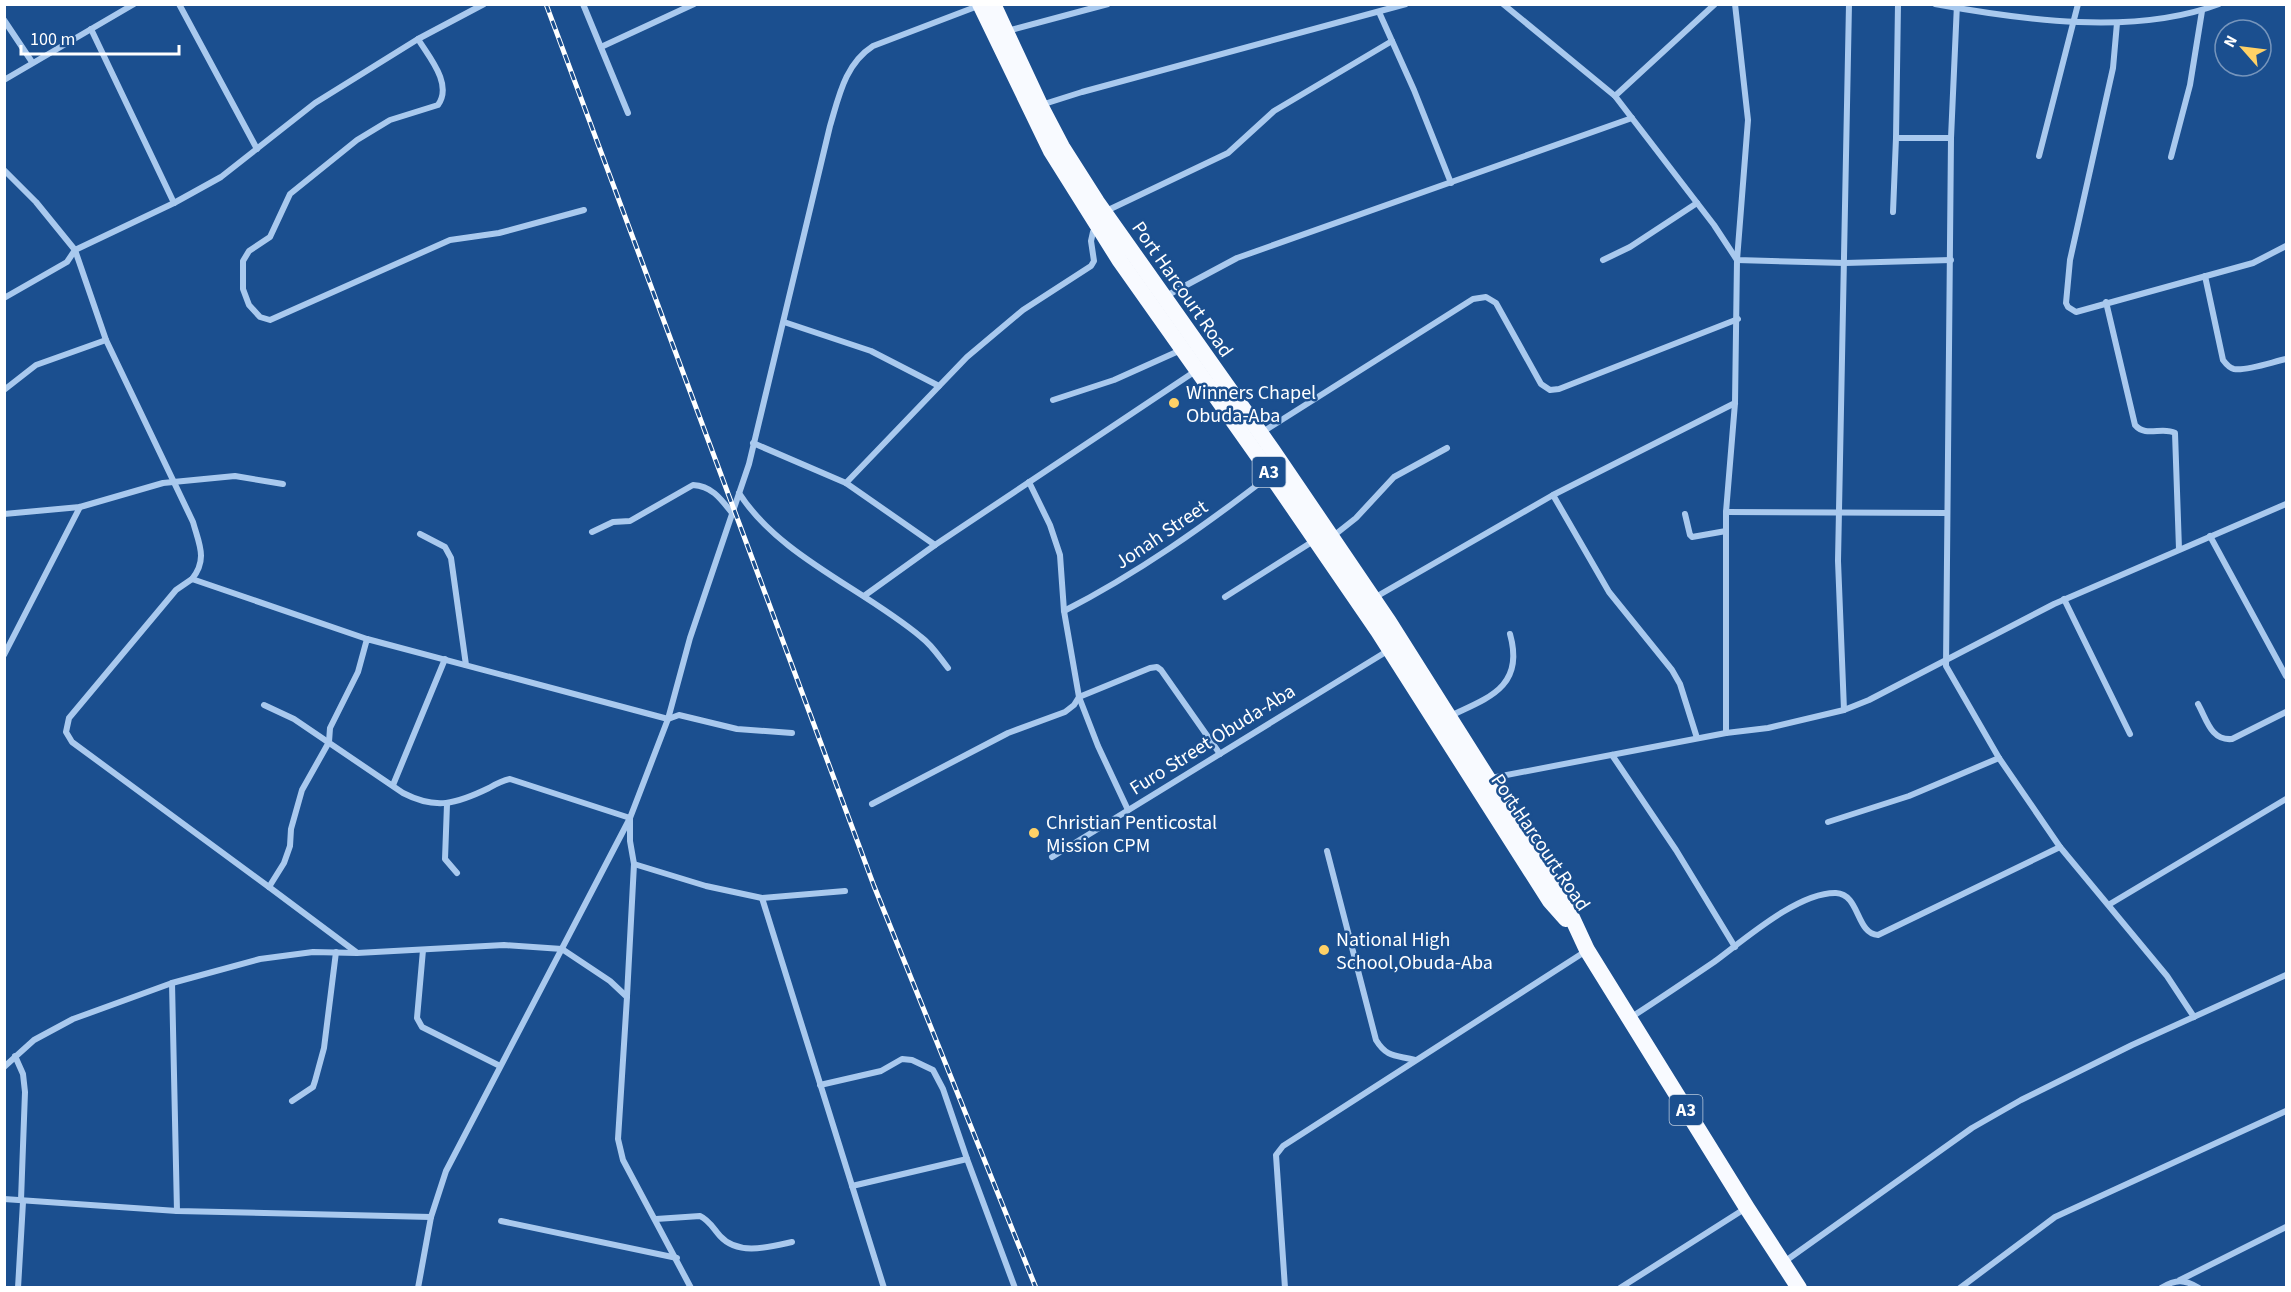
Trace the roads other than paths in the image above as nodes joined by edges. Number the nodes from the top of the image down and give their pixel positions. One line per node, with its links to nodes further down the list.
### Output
1 (134, 4): 24 (street)
2 (179, 4): 38 (street)
3 (484, 4): 26 (street)
4 (583, 4): 28 (street)
5 (694, 4): 28 (street)
6 (993, 4): 25 (highway, Port Harcourt Road / A3)
7 (1108, 4): 25 (street)
8 (1406, 4): 20 (street)
9 (1503, 4): 32 (street)
10 (1715, 4): 32 (street)
11 (1736, 4): 51 (street)
12 (1849, 4): 53 (street)
13 (1898, 4): 36 (street)
14 (1935, 4): 18 (street)
15 (2078, 4): 22 (street)
16 (2219, 4): 19 (street)
17 (980, 5): 30 (highway, Port Harcourt Road / A3); 59 (street)
18 (1956, 6): 22 (street); 37 (street)
19 (2202, 11): 23 (street); 40 (street)
20 (1379, 12): 27 (street); 33 (street)
21 (4, 20): 29 (street)
22 (2074, 22): 23 (street); 39 (street)
23 (2117, 23): 57 (street)
24 (91, 29): 29 (street); 43 (street)
25 (1006, 31): 30 (highway, Port Harcourt Road / A3)
26 (418, 39): 38 (street); 45 (street)
27 (1392, 41): 42 (street); 47 (street)
28 (601, 47): 34 (street)
29 (33, 62): 31 (street)
30 (1016, 67): 33 (highway, Port Harcourt Road / A3); 47 (highway, Port Harcourt Road / A3)
31 (4, 80)
32 (1615, 96): 35 (street)
33 (1040, 105): 47 (highway, Port Harcourt Road / A3)
34 (628, 113)
35 (1632, 118): 42 (street); 44 (street)
36 (1896, 138): 37 (street); 46 (street)
37 (1951, 138): 52 (street)
38 (257, 149): 43 (street)
39 (2039, 156)
40 (2171, 157)
41 (4, 170): 49 (street)
42 (1451, 183): 56 (street)
43 (174, 203): 49 (street)
44 (1697, 203): 50 (street); 51 (street)
45 (584, 210)
46 (1893, 212)
47 (1102, 220): 56 (highway, Port Harcourt Road / A3); 61 (highway, Port Harcourt Road / A3); 64 (street)
48 (2286, 246): 54 (street)
49 (75, 250): 55 (street); 60 (street)
50 (1603, 260)
51 (1737, 260): 53 (street); 58 (street)
52 (1951, 260): 53 (street); 83 (street)
53 (1845, 263): 82 (street)
54 (2205, 276): 57 (street); 62 (street)
55 (4, 298)
56 (1163, 298): 68 (highway, Port Harcourt Road / A3)
57 (2106, 302): 92 (street)
58 (1738, 319): 67 (street); 68 (street)
59 (784, 322): 64 (street); 69 (street)
60 (106, 340): 65 (street); 73 (street)
61 (1182, 349): 63 (highway, Port Harcourt Road / A3); 66 (street)
62 (2286, 359)
63 (1197, 370): 71 (highway, Port Harcourt Road / A3); 72 (street)
64 (939, 386): 74 (street)
65 (4, 390)
66 (1053, 400)
67 (1735, 403): 77 (street); 80 (street)
68 (1260, 434): 90 (highway, Port Harcourt Road / A3)
69 (753, 443): 74 (street); 76 (street)
70 (1447, 448): 90 (street)
71 (1271, 475): 90 (highway, Port Harcourt Road / A3); 98 (street, Jonah Street)
72 (1029, 482): 91 (street); 98 (street)
73 (175, 483): 75 (street); 79 (street); 93 (street)
74 (846, 483): 91 (street)
75 (283, 484)
76 (739, 493): 81 (street); 94 (street)
77 (1554, 495): 96 (street); 118 (street)
78 (2286, 504): 89 (street)
79 (80, 507): 84 (street); 102 (street)
80 (1726, 512): 82 (street); 86 (street)
81 (732, 513): 87 (street); 114 (street)
82 (1840, 513): 83 (street); 111 (street)
83 (1947, 513): 104 (street)
84 (4, 514)
85 (1686, 514): 86 (street)
86 (1726, 531): 116 (street)
87 (592, 532)
88 (420, 534): 105 (street)
89 (2210, 536): 92 (street); 107 (street)
90 (1324, 538): 95 (street); 96 (highway, Port Harcourt Road / A3); 101 (highway, Port Harcourt Road / A3)
91 (935, 545): 94 (street)
92 (2179, 549): 97 (street)
93 (192, 579): 100 (street); 136 (street)
94 (864, 597): 106 (street)
95 (1225, 597)
96 (1374, 598): 113 (highway, Port Harcourt Road / A3)
97 (2064, 599): 104 (street); 117 (street)
98 (1064, 611): 108 (street)
99 (1510, 634): 113 (street)
100 (367, 639): 103 (street); 119 (street)
101 (1389, 649): 120 (street, Furo Street Obuda-Aba); 140 (highway, Port Harcourt Road / A3)
102 (4, 655)
103 (445, 659): 105 (street); 124 (street)
104 (1945, 660): 111 (street); 122 (street)
105 (466, 665): 114 (street)
106 (948, 668)
107 (2286, 676)
108 (1079, 697): 120 (street); 127 (street); 128 (street)
109 (2198, 704): 112 (street)
110 (264, 705): 119 (street)
111 (1844, 710): 116 (street)
112 (2286, 712)
113 (1449, 717): 123 (highway, Port Harcourt Road / A3)
114 (668, 719): 115 (street); 129 (street)
115 (792, 733)
116 (1726, 733): 118 (street)
117 (2130, 734)
118 (1697, 738): 121 (street)
119 (329, 742): 124 (street); 136 (street)
120 (1220, 753): 128 (street, Furo Street Obuda-Aba)
121 (1612, 755): 123 (street); 141 (street)
122 (1999, 758): 130 (street); 131 (street)
123 (1488, 779): 140 (highway, Port Harcourt Road / A3)
124 (393, 785): 126 (street)
125 (2286, 799): 139 (street)
126 (447, 804): 129 (street); 135 (street)
127 (872, 804)
128 (1128, 810): 133 (street, Furo Street Obuda-Aba)
129 (630, 818): 134 (street); 142 (street)
130 (1828, 822)
131 (2060, 847): 139 (street); 141 (street)
132 (1328, 851): 153 (street)
133 (1052, 857)
134 (634, 864): 138 (street); 149 (street)
135 (457, 873)
136 (269, 887): 146 (street)
137 (845, 891): 138 (street)
138 (762, 898): 156 (street)
139 (2110, 904): 150 (street)
140 (1576, 931): 144 (highway, A3)
141 (1735, 947): 151 (street)
142 (562, 949): 143 (street); 149 (street); 154 (street)
143 (423, 950): 146 (street); 154 (street)
144 (1587, 950): 151 (highway, A3); 153 (street)
145 (336, 952): 146 (street); 148 (street); 157 (street)
146 (357, 953)
147 (2286, 975): 150 (street)
148 (172, 983): 152 (street); 164 (street)
149 (627, 998): 166 (street)
150 (2194, 1017): 171 (street)
151 (1630, 1019): 163 (highway, A3)
152 (15, 1056): 155 (street); 162 (street)
153 (1415, 1060): 178 (street)
154 (500, 1066): 165 (street)
155 (4, 1067)
156 (820, 1085): 159 (street); 160 (street)
157 (292, 1101)
158 (2286, 1111): 181 (street)
159 (967, 1159): 160 (street); 177 (street)
160 (852, 1186): 176 (street)
161 (4, 1199): 162 (street)
162 (22, 1201): 164 (street); 173 (street)
163 (1747, 1208): 171 (highway, A3); 179 (street)
164 (177, 1210): 165 (street)
165 (430, 1217): 174 (street)
166 (656, 1220): 169 (street); 170 (street)
167 (501, 1221): 170 (street)
168 (2286, 1227): 172 (street)
169 (792, 1242)
170 (677, 1258): 175 (street)
171 (1784, 1263): 180 (highway, A3)
172 (2180, 1280): 182 (street); 183 (street)
173 (18, 1287)
174 (418, 1287)
175 (691, 1287)
176 (884, 1287)
177 (1015, 1287)
178 (1285, 1287)
179 (1620, 1287)
180 (1799, 1287)
181 (1960, 1287)
182 (2161, 1287)
183 (2199, 1287)

